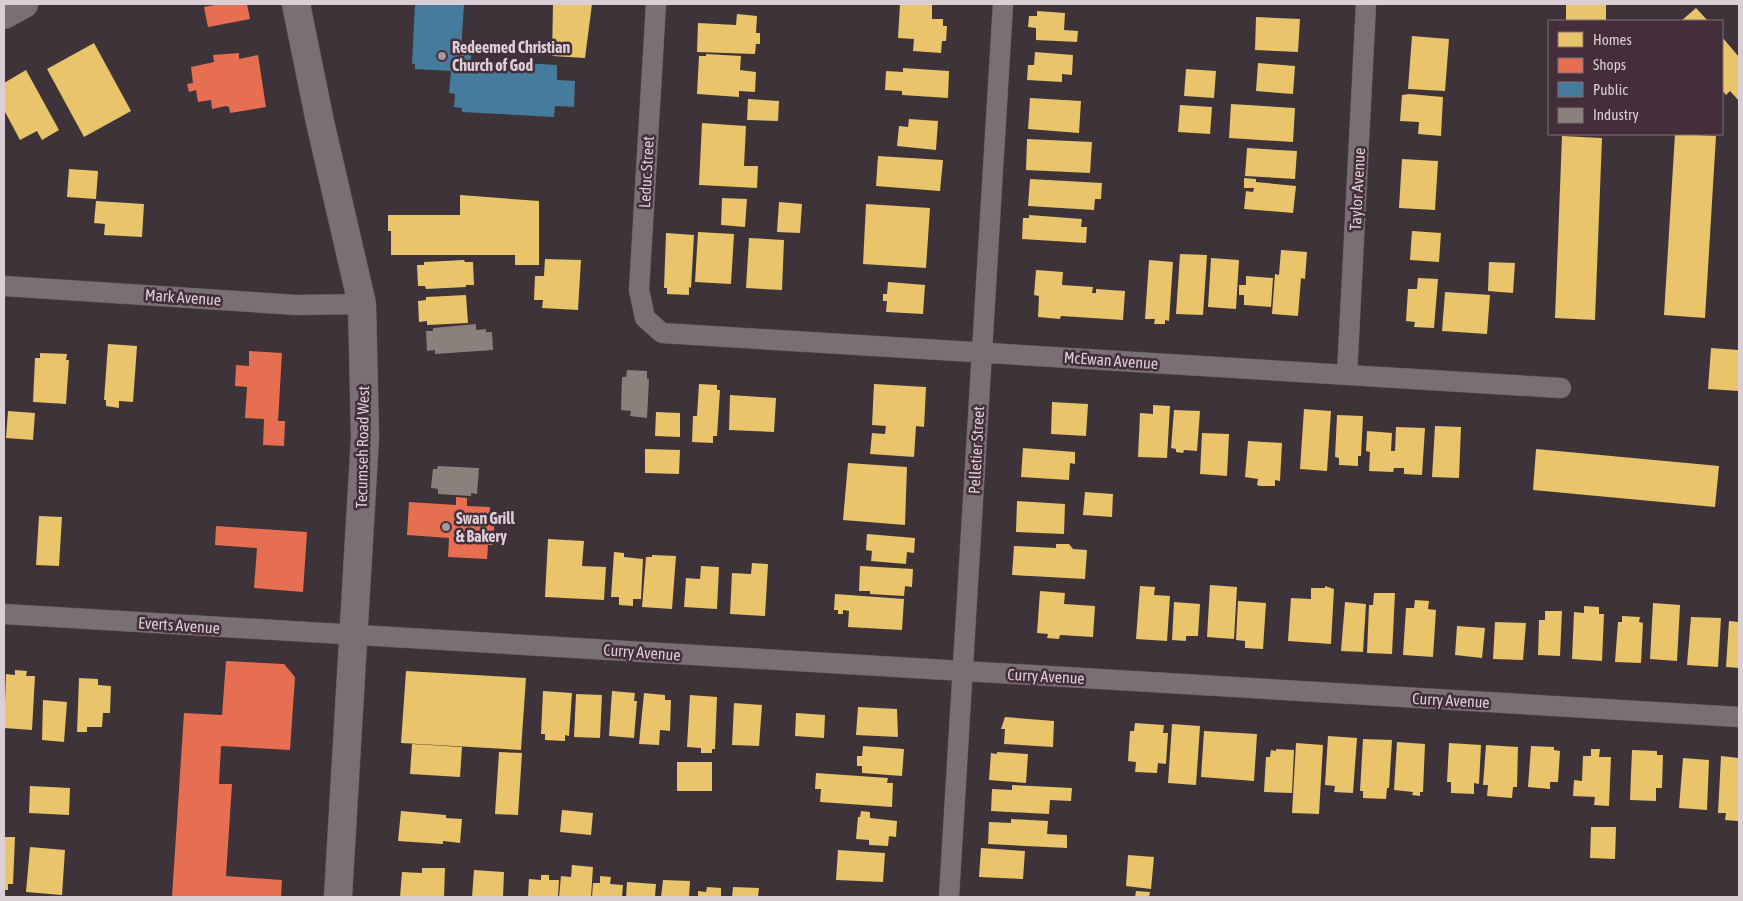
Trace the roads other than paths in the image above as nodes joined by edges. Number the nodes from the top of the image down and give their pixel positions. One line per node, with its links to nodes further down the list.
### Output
1 (24, 4): 6 (main road)
2 (296, 4): 8 (main road, Tecumseh Road West)
3 (656, 4): 9 (street, Leduc Street)
4 (1003, 4): 10 (street, Pelletier Street)
5 (1366, 4): 11 (street, Taylor Avenue)
6 (4, 15)
7 (4, 286): 8 (street, Mark Avenue)
8 (362, 304): 14 (main road, Tecumseh Road West)
9 (662, 333): 10 (street, McEwan Avenue)
10 (982, 353): 11 (street, McEwan Avenue); 15 (street, Pelletier Street)
11 (1347, 375): 12 (street, McEwan Avenue)
12 (1561, 388)
13 (4, 614): 14 (street, Everts Avenue)
14 (354, 635): 15 (street, Curry Avenue); 17 (main road, Tecumseh Road West)
15 (963, 672): 16 (street, Curry Avenue); 18 (street, Pelletier Street)
16 (1739, 718)
17 (338, 897)
18 (949, 897)

